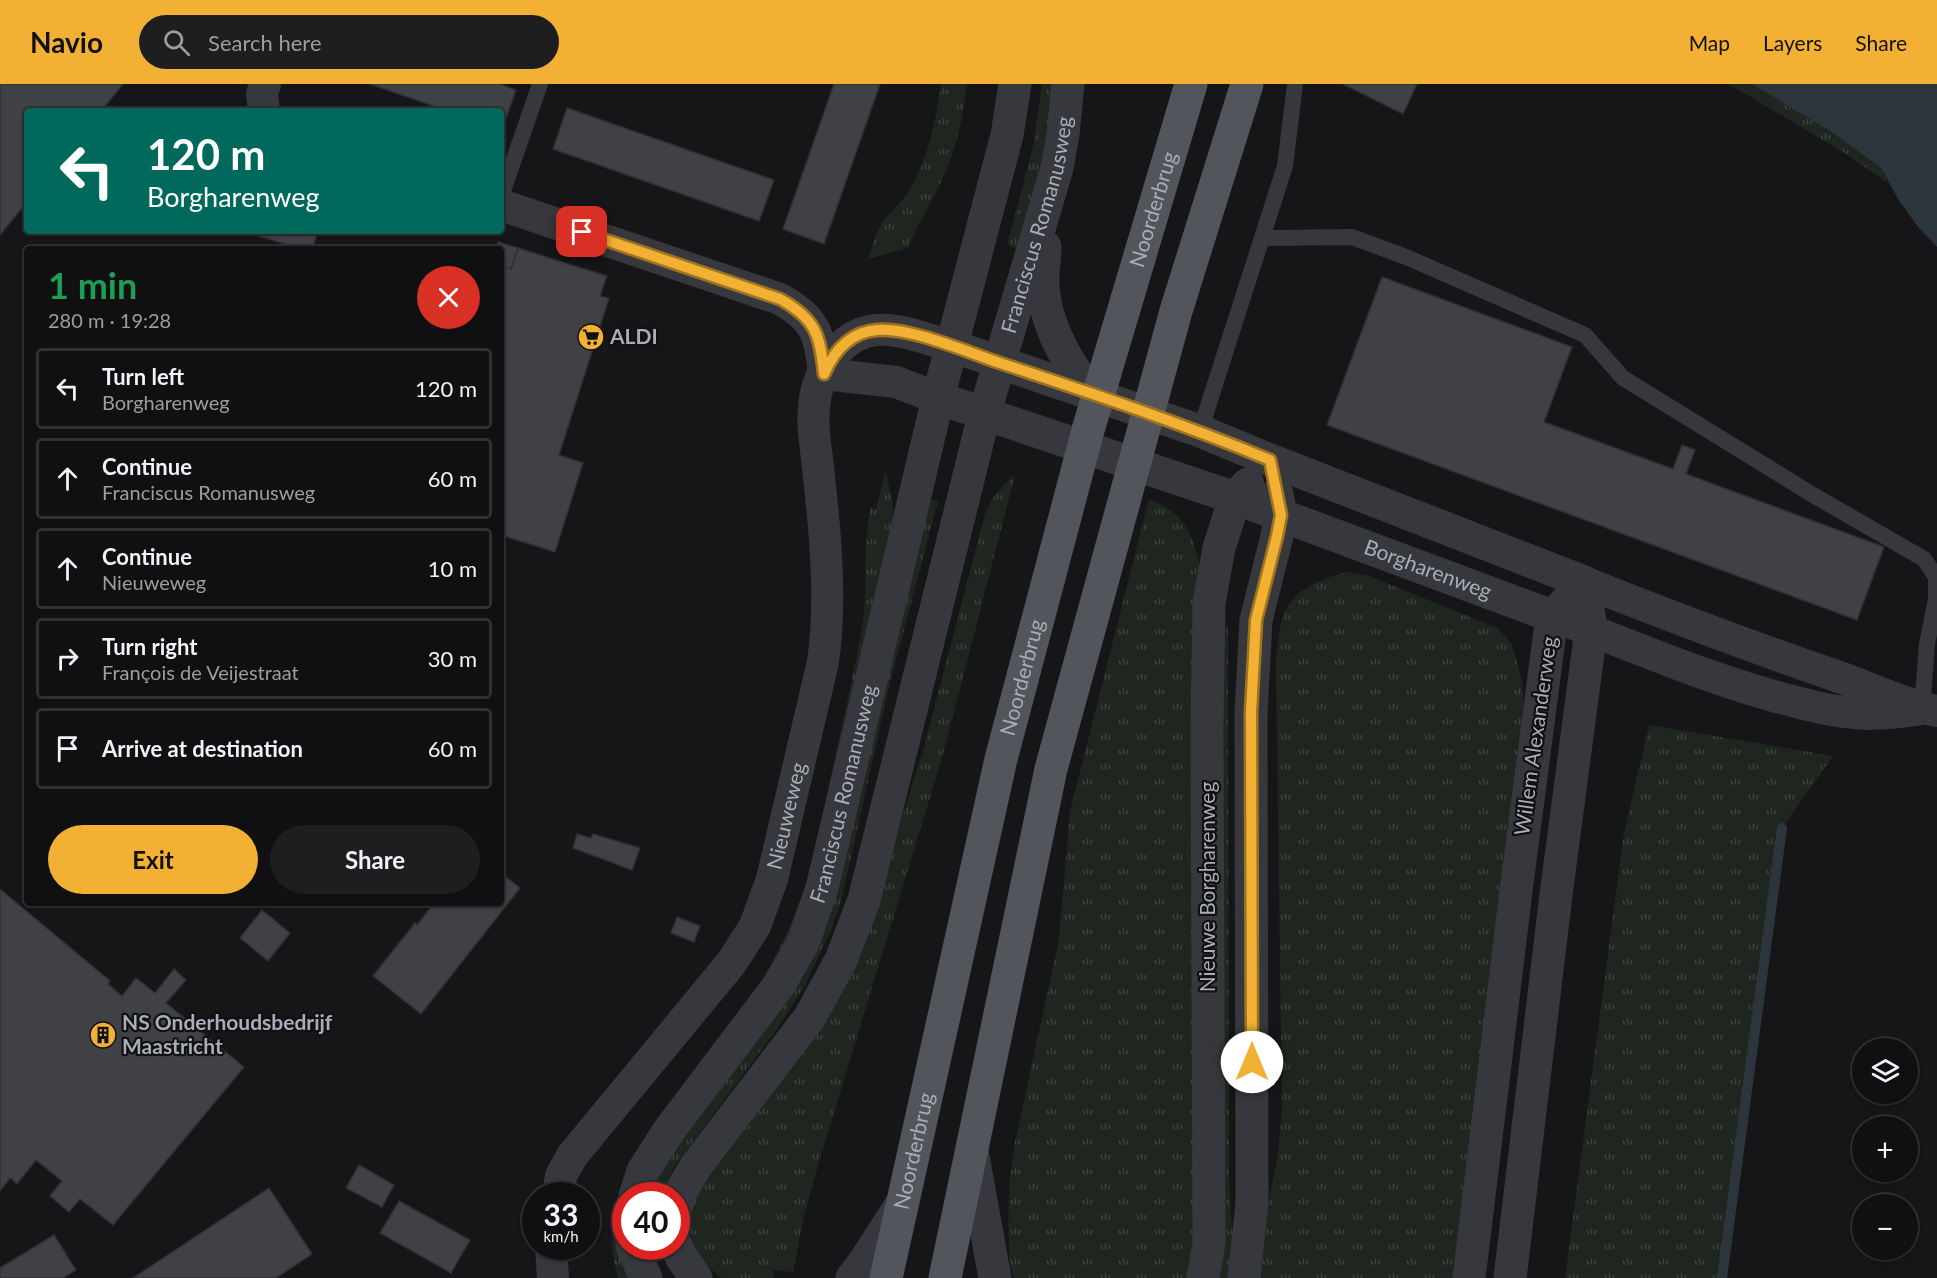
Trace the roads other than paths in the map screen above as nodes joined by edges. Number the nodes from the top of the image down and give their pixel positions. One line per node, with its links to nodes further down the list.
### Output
1 (265, 84): 8 (street)
2 (540, 84): 9 (lane)
3 (1015, 84): 13 (street, Franciscus Romanusweg)
4 (1068, 84): 10 (street, Franciscus Romanusweg)
5 (1191, 84): 31 (main road, Noorderbrug)
6 (1247, 84): 27 (main road)
7 (1295, 84): 12 (lane)
8 (264, 108)
9 (504, 188)
10 (1047, 200): 14 (street, Franciscus Romanusweg); 16 (street)
11 (504, 206): 15 (street)
12 (1262, 238): 19 (lane); 26 (lane)
13 (952, 346): 14 (street, Franciscus Romanusweg); 15 (street, Nieuweweg); 17 (street, Franciscus Romanusweg)
14 (999, 363): 16 (street); 18 (street, Franciscus Romanusweg)
15 (824, 374): 17 (street); 28 (street, Nieuweweg)
16 (1090, 392): 19 (street)
17 (938, 398): 18 (street, Borgharenweg); 29 (street, Franciscus Romanusweg)
18 (984, 415): 21 (street, Borgharenweg); 30 (street, Franciscus Romanusweg)
19 (1200, 431): 20 (street)
20 (1270, 460): 21 (street); 22 (street, Nieuwe Borgharenweg); 23 (street)
21 (1234, 498): 22 (street, Borgharenweg); 42 (street, Nieuwe Borgharenweg)
22 (1281, 515): 24 (street, Borgharenweg); 43 (street, Nieuwe Borgharenweg)
23 (1584, 582): 24 (street, Willem Alexanderweg); 25 (street, Willem Alexanderweg); 26 (street)
24 (1552, 616): 25 (street, Borgharenweg); 44 (street, Willem Alexanderweg)
25 (1591, 630): 26 (street, Borgharenweg); 45 (street, Willem Alexanderweg)
26 (1929, 710)
27 (972, 1151): 40 (main road); 41 (street)
28 (560, 1182)
29 (638, 1182)
30 (687, 1182)
31 (902, 1203): 38 (street); 39 (main road, Noorderbrug)
32 (552, 1260): 35 (street)
33 (638, 1260): 36 (street)
34 (683, 1260): 37 (street)
35 (553, 1278)
36 (646, 1278)
37 (696, 1278)
38 (852, 1278)
39 (886, 1278)
40 (945, 1278)
41 (995, 1278)
42 (1203, 1278)
43 (1244, 1278)
44 (1468, 1278)
45 (1510, 1278)

